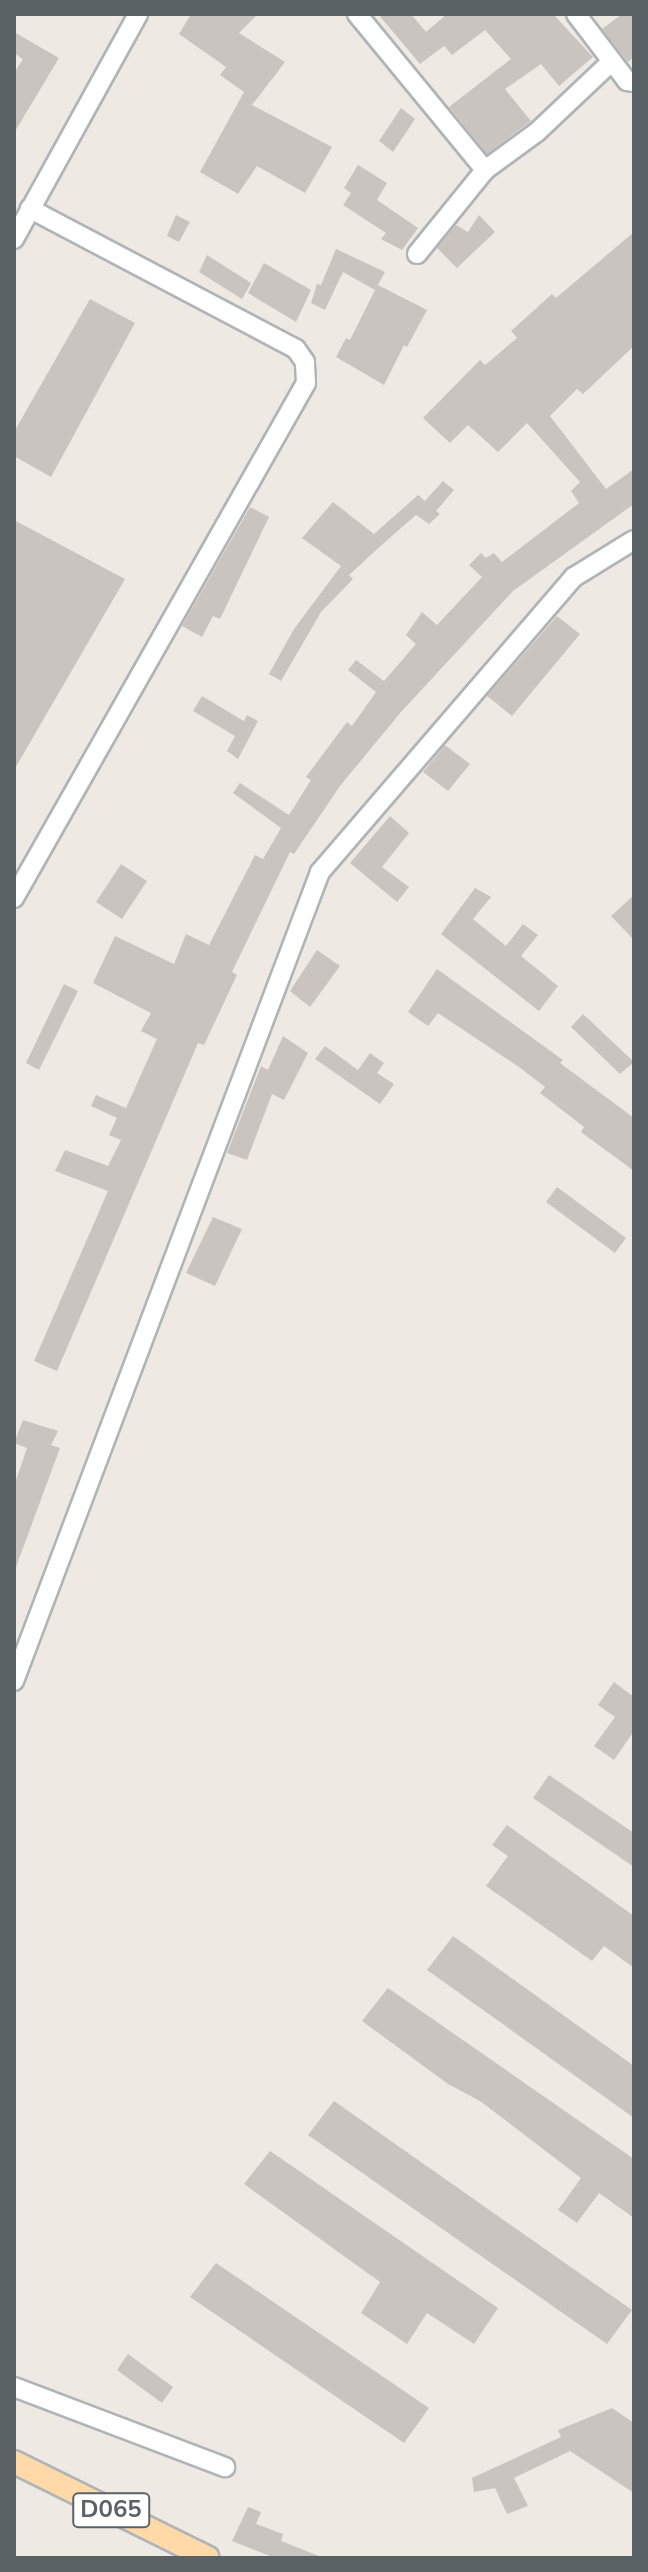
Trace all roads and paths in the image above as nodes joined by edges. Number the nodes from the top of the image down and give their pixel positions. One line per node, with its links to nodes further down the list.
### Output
1 (138, 14): 7 (street)
2 (357, 14): 6 (street)
3 (576, 14): 4 (street)
4 (612, 61): 5 (street); 6 (street)
5 (634, 82)
6 (485, 170): 9 (street)
7 (30, 209): 8 (street); 11 (street)
8 (14, 239)
9 (417, 254)
10 (634, 540): 12 (street)
11 (14, 898)
12 (14, 1681)
13 (14, 2387): 15 (street)
14 (14, 2462): 16 (main road, D065)
15 (225, 2467)
16 (208, 2558)

